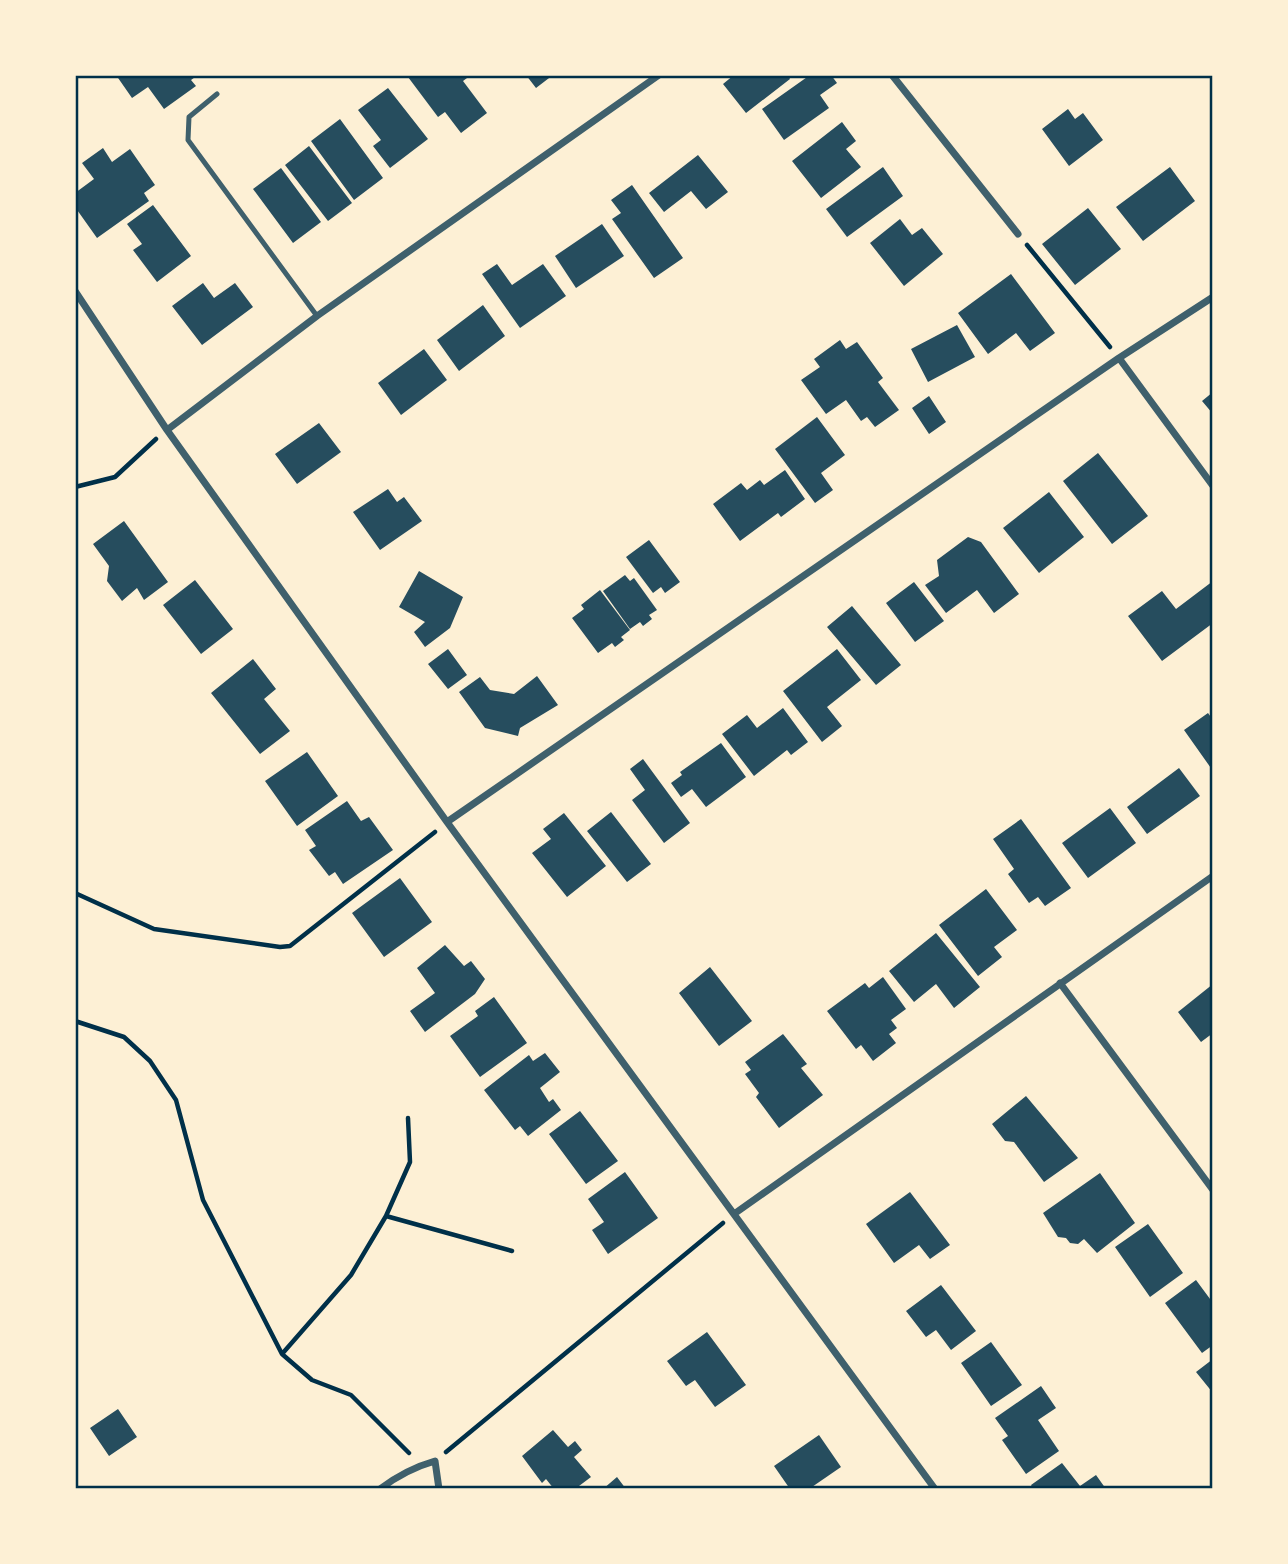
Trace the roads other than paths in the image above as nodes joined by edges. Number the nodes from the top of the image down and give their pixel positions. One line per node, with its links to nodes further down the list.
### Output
1 (659, 75): 7 (street)
2 (892, 75): 4 (street)
3 (217, 94): 7 (lane)
4 (1018, 234)
5 (75, 291): 9 (street)
6 (1213, 297): 8 (street)
7 (317, 316): 9 (street)
8 (1119, 358): 10 (street); 11 (street)
9 (166, 430): 11 (street)
10 (1213, 486)
11 (447, 822): 15 (street)
12 (1213, 876): 13 (street)
13 (1060, 984): 14 (street); 15 (street)
14 (1213, 1191)
15 (734, 1214): 18 (street)
16 (380, 1489): 17 (street)
17 (439, 1489)
18 (935, 1489)

